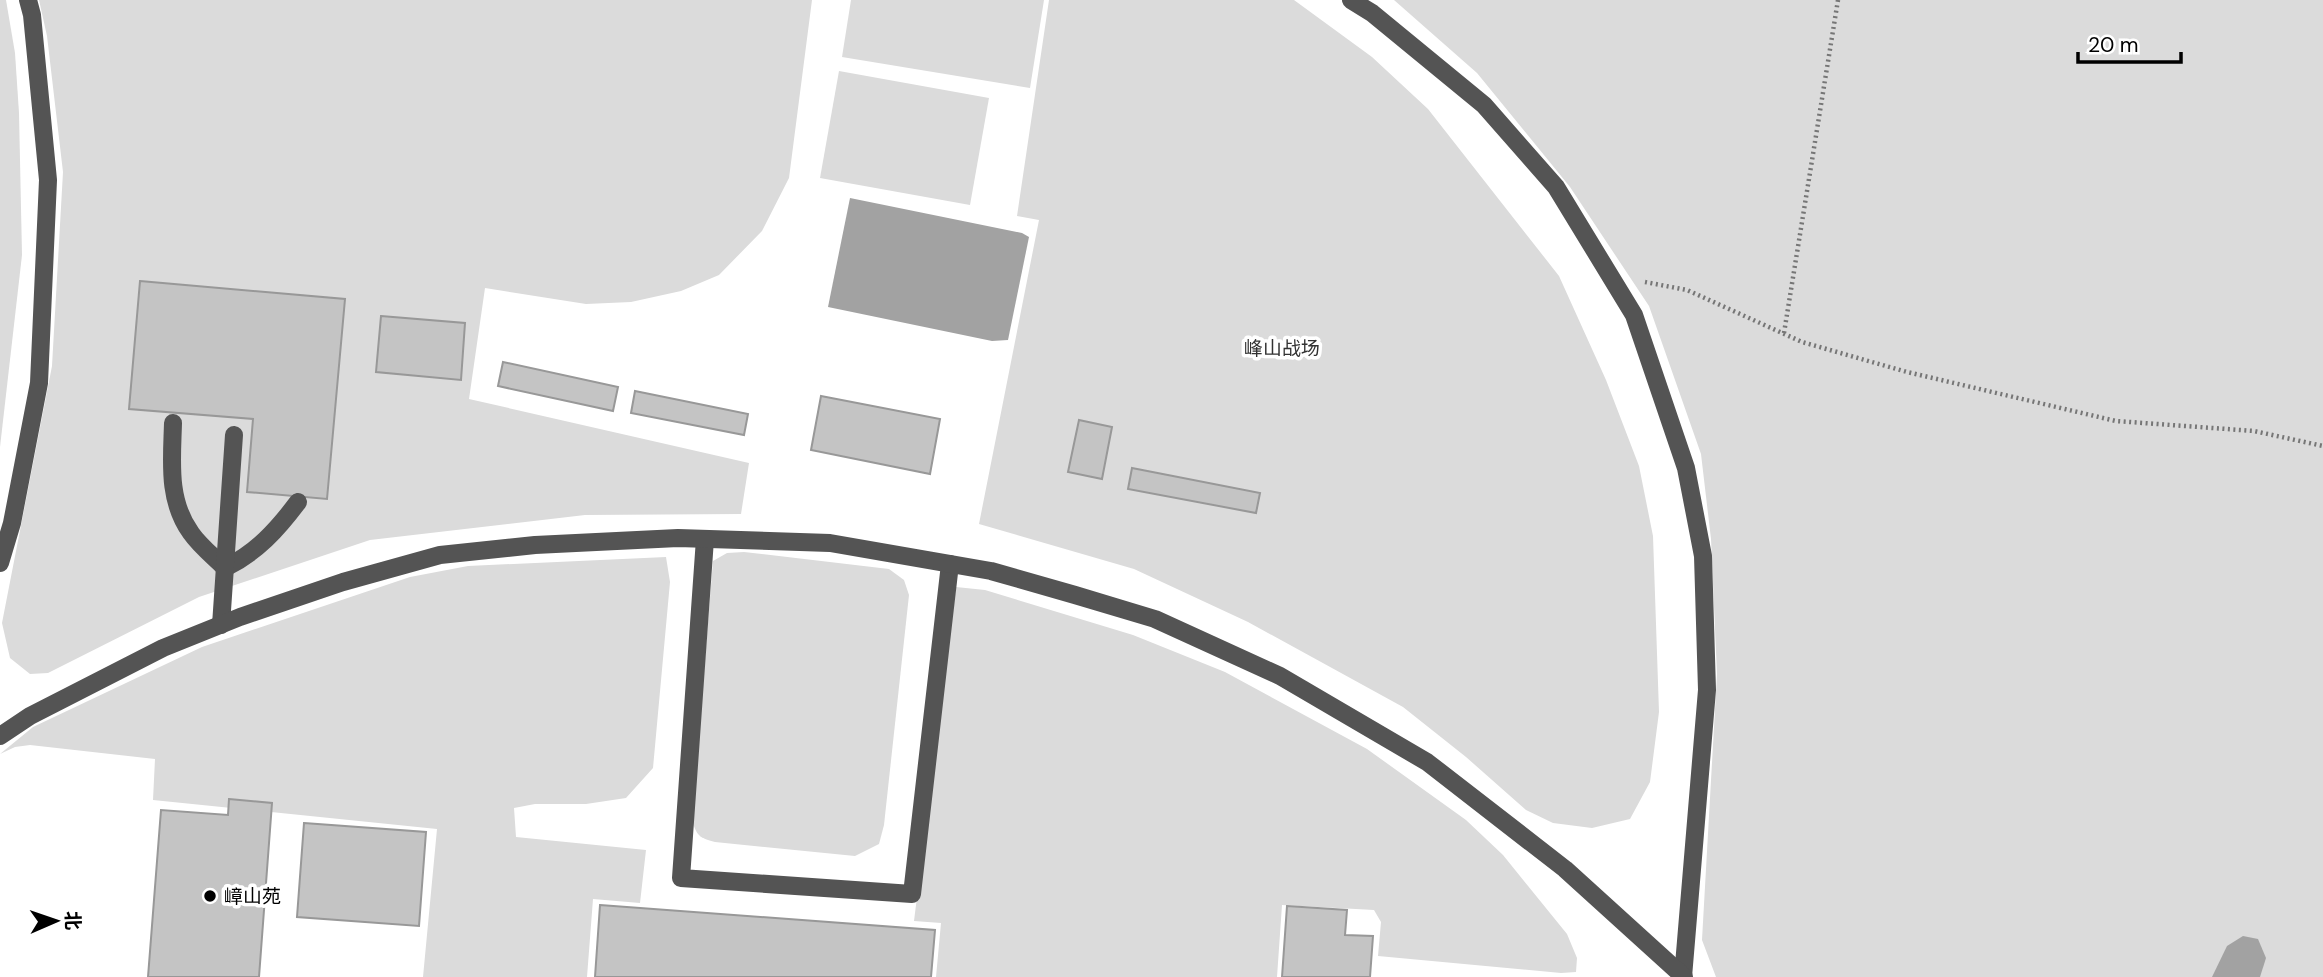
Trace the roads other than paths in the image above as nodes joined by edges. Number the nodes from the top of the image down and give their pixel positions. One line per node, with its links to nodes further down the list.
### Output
1 (28, 0): 7 (lane)
2 (1351, 0): 12 (lane)
3 (173, 423): 9 (lane)
4 (234, 435): 9 (lane)
5 (298, 502): 9 (lane)
6 (705, 539): 8 (lane); 8 (lane); 10 (lane)
7 (0, 563)
8 (950, 564): 12 (lane)
9 (225, 568): 10 (lane)
10 (221, 625): 11 (lane)
11 (0, 736)
12 (1683, 976)

